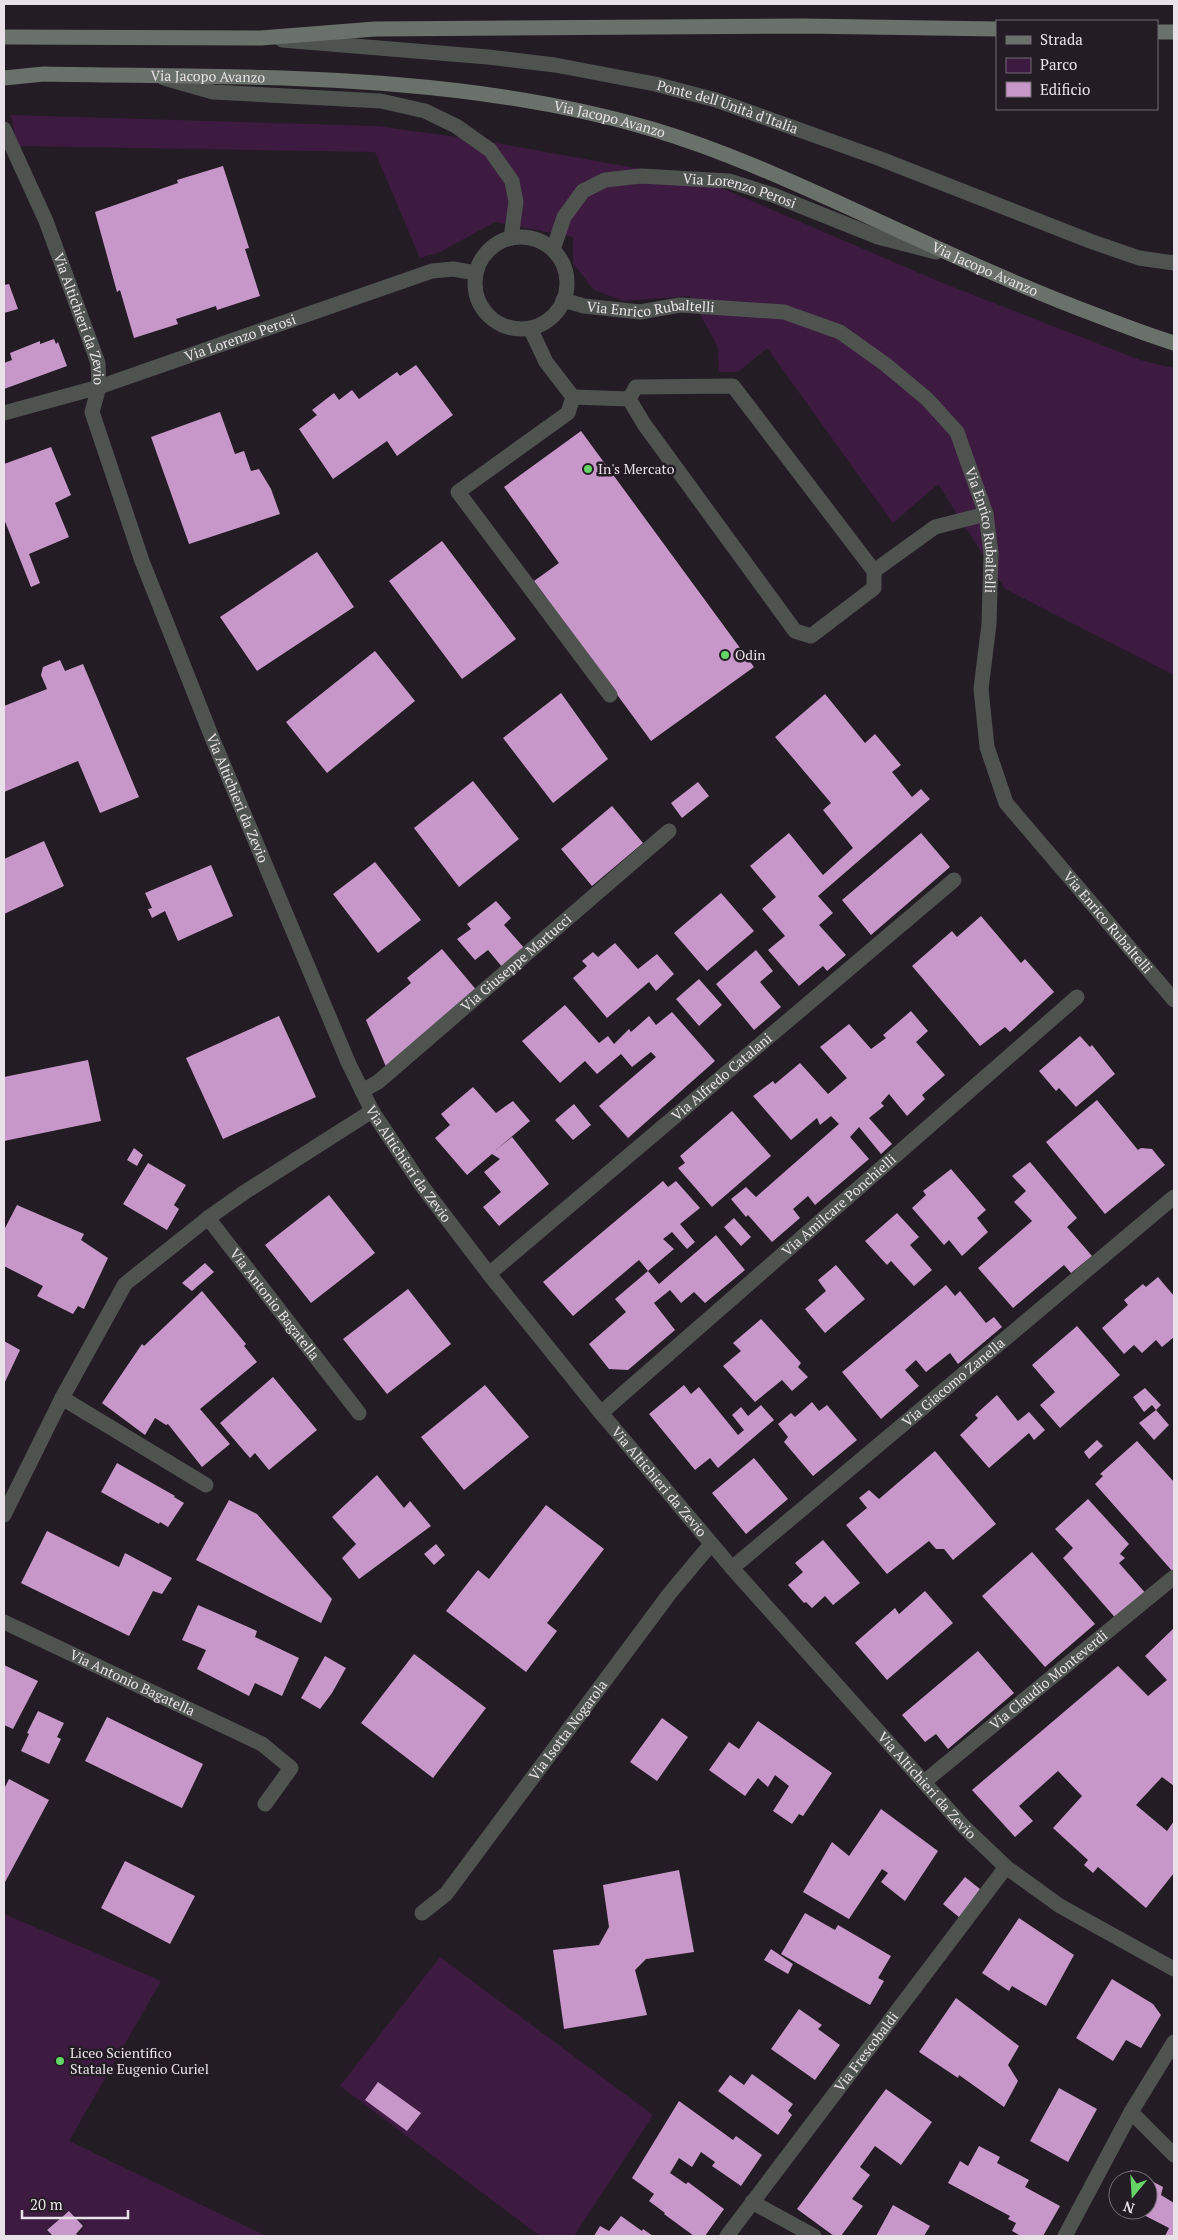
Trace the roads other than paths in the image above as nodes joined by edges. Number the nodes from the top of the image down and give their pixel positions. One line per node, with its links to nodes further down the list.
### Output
1 (996, 29): 5 (main road)
2 (1158, 32): 3 (main road)
3 (1174, 32)
4 (4, 37): 5 (main road)
5 (261, 38): 12 (street, Ponte dell'Unità d'Italia)
6 (157, 76): 7 (main road, Via Jacopo Avanzo); 9 (street); 11 (main road, Via Jacopo Avanzo)
7 (4, 78)
8 (4, 128): 17 (street, Via Altichieri da Zevio)
9 (511, 238): 10 (street); 13 (street)
10 (553, 250): 11 (street, Via Lorenzo Perosi); 14 (street)
11 (955, 256): 16 (main road, Via Jacopo Avanzo)
12 (1174, 263)
13 (476, 273): 15 (street); 17 (street, Via Lorenzo Perosi)
14 (563, 300): 15 (street); 21 (street, Via Enrico Rubaltelli)
15 (530, 328): 18 (street)
16 (1174, 343)
17 (99, 387): 20 (street, Via Lorenzo Perosi); 28 (street, Via Altichieri da Zevio)
18 (573, 397): 19 (street); 23 (street)
19 (629, 399): 22 (street); 22 (street)
20 (4, 413)
21 (986, 514): 22 (street); 27 (street, Via Enrico Rubaltelli)
22 (874, 570)
23 (610, 695)
24 (669, 831): 28 (street, Via Giuseppe Martucci)
25 (954, 880): 32 (street, Via Alfredo Catalani)
26 (1077, 997): 35 (street, Via Amilcare Ponchielli)
27 (1174, 1000)
28 (362, 1091): 29 (street, Via Altichieri da Zevio)
29 (372, 1111): 31 (street); 32 (street, Via Altichieri da Zevio)
30 (1174, 1197): 39 (street, Via Giacomo Zanella)
31 (208, 1218): 33 (street); 34 (street, Via Antonio Bagatella)
32 (489, 1274): 35 (street, Via Altichieri da Zevio)
33 (62, 1398): 36 (street); 37 (street)
34 (359, 1413)
35 (601, 1413): 38 (street, Via Altichieri da Zevio)
36 (206, 1484)
37 (4, 1515)
38 (711, 1544): 39 (street, Via Altichieri da Zevio); 45 (street, Via Isotta Nogarola)
39 (732, 1568): 42 (street, Via Altichieri da Zevio)
40 (1174, 1577): 42 (street, Via Claudio Monteverdi)
41 (4, 1622): 43 (street, Via Antonio Bagatella)
42 (924, 1782): 44 (street, Via Altichieri da Zevio)
43 (265, 1804)
44 (1006, 1867): 46 (street, Via Altichieri da Zevio); 50 (street, Via Frescobaldi)
45 (422, 1913)
46 (1174, 1969)
47 (1174, 2042): 48 (street)
48 (1131, 2112): 49 (street); 53 (street)
49 (1174, 2155)
50 (752, 2202): 51 (street, Via Frescobaldi); 52 (street)
51 (728, 2236)
52 (814, 2236)
53 (1065, 2236)

